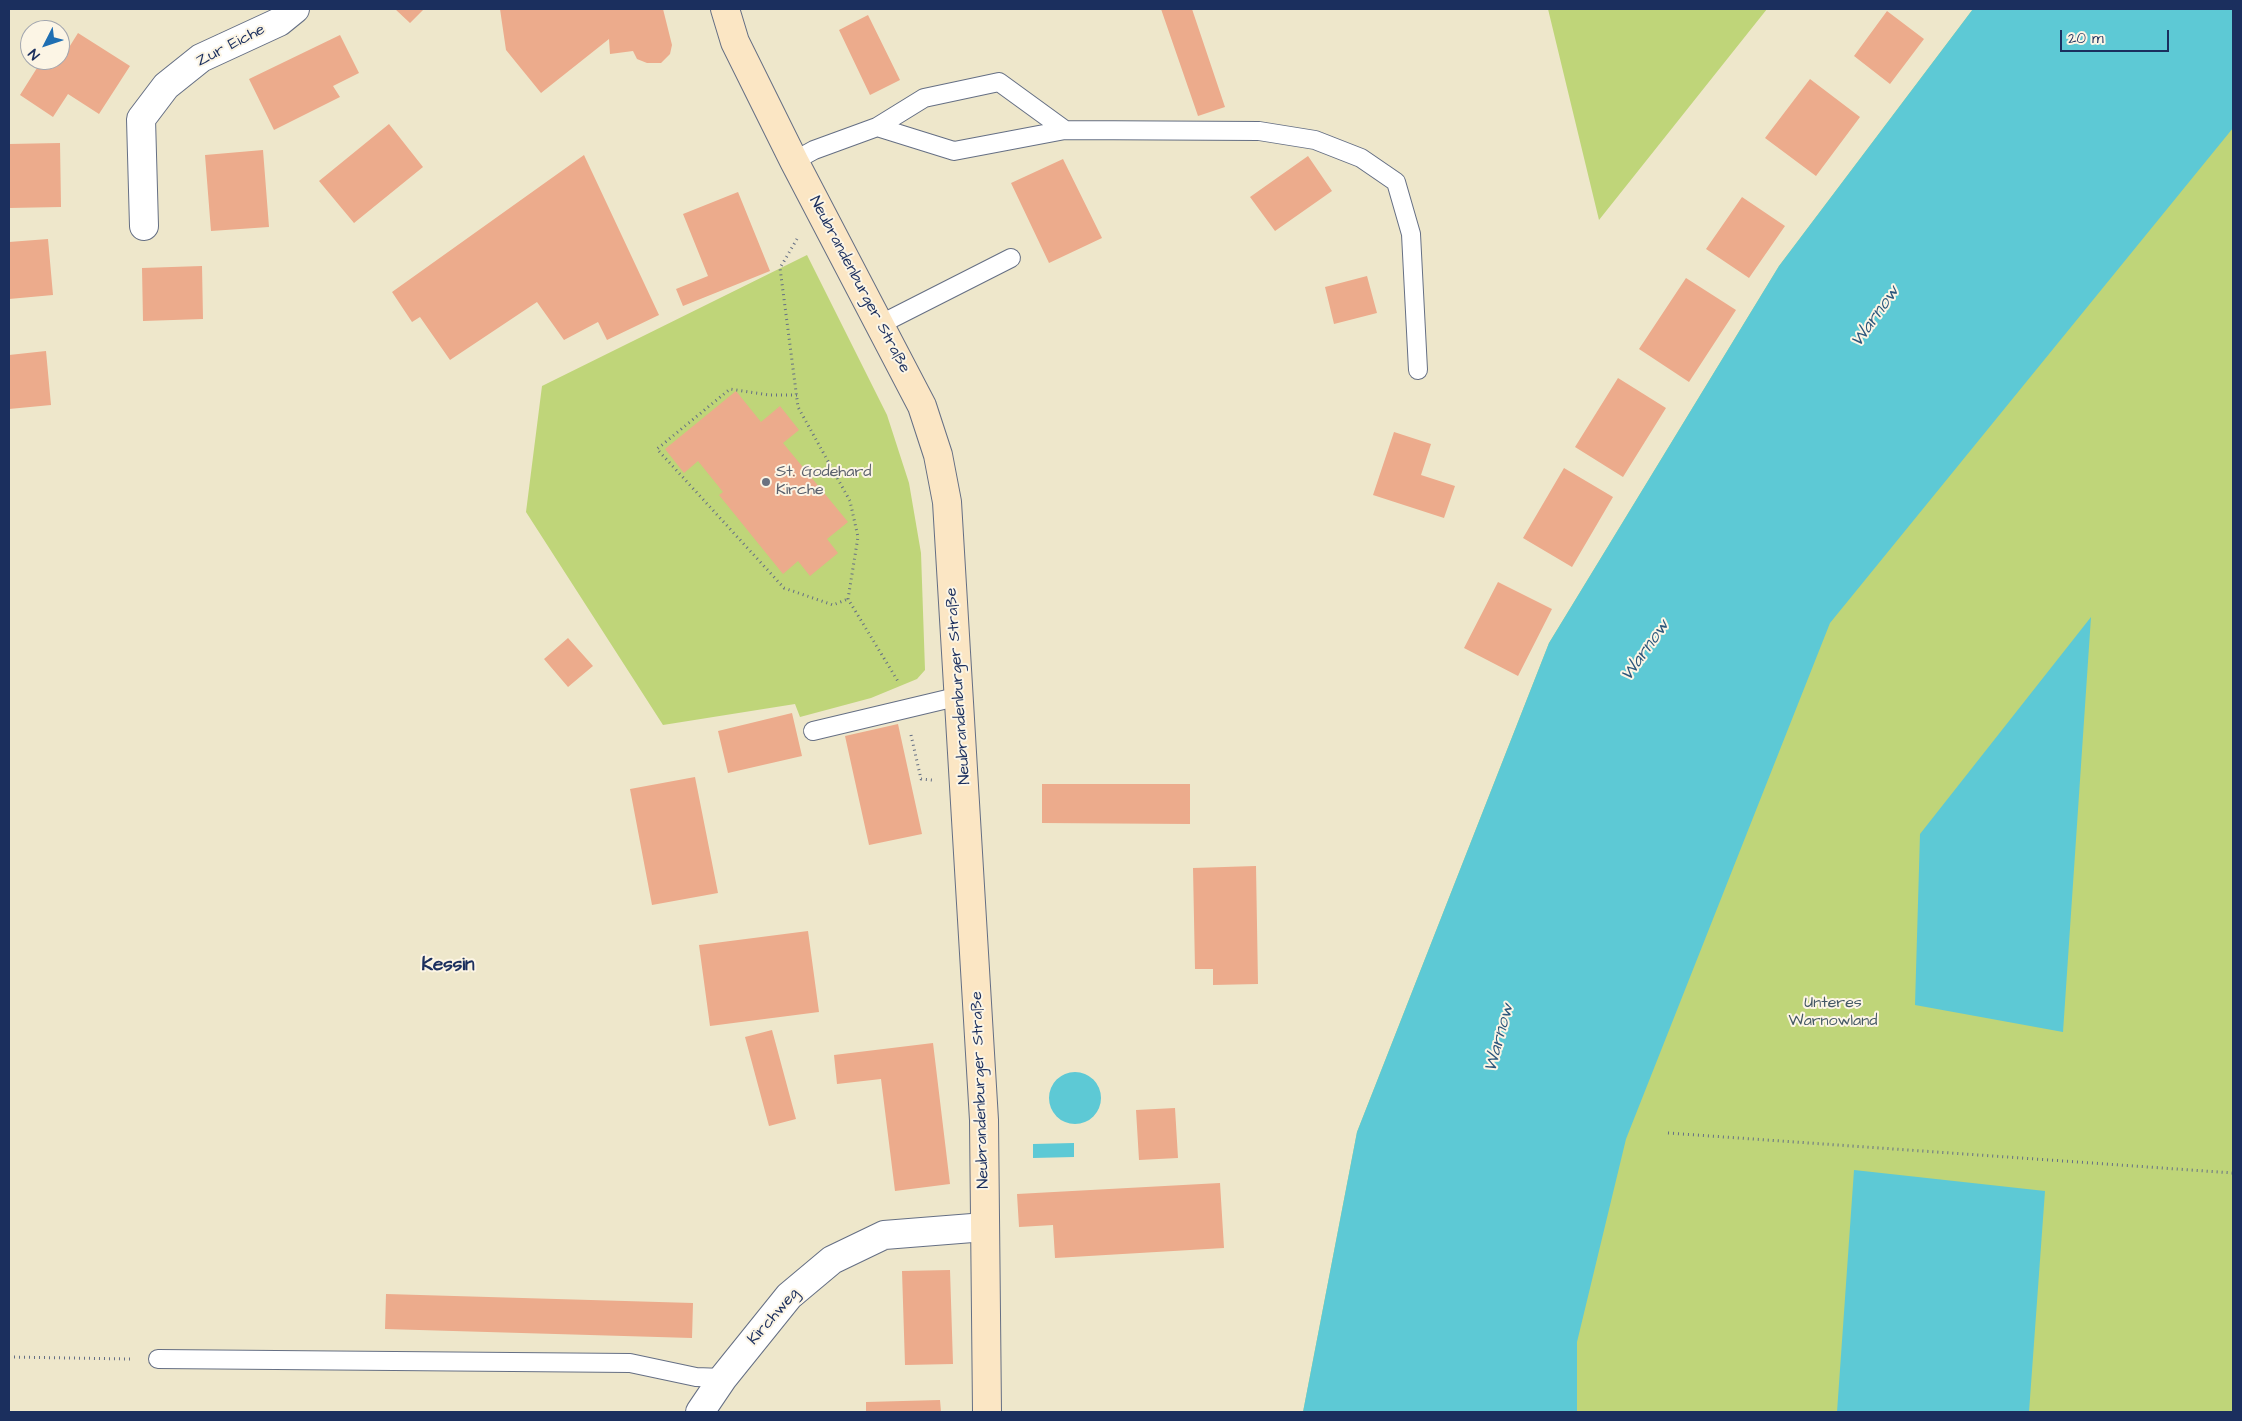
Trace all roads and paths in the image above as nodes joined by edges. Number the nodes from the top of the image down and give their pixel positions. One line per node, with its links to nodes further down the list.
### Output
1 (295, 9): 7 (street, Zur Eiche)
2 (725, 9): 5 (main road, Neubrandenburger Straße)
3 (878, 127): 4 (lane); 4 (lane); 5 (lane)
4 (1065, 130): 10 (lane)
5 (794, 161): 6 (main road, Neubrandenburger Straße)
6 (817, 205): 9 (main road, Neubrandenburger Straße); 11 (path)
7 (144, 226)
8 (1011, 258): 9 (lane)
9 (880, 325): 13 (main road, Neubrandenburger Straße)
10 (1418, 370)
11 (797, 395): 12 (path); 12 (path)
12 (848, 599): 14 (path)
13 (960, 696): 14 (lane); 16 (main road, Neubrandenburger Straße)
14 (905, 708): 15 (lane); 16 (path)
15 (813, 731)
16 (965, 781): 19 (main road, Neubrandenburger Straße)
17 (1668, 1133): 18 (path)
18 (2233, 1173)
19 (985, 1227): 22 (street, Kirchweg); 24 (main road, Neubrandenburger Straße)
20 (9, 1357): 21 (path)
21 (158, 1359): 22 (lane)
22 (723, 1378): 23 (street, Kirchweg)
23 (700, 1412)
24 (987, 1412)

